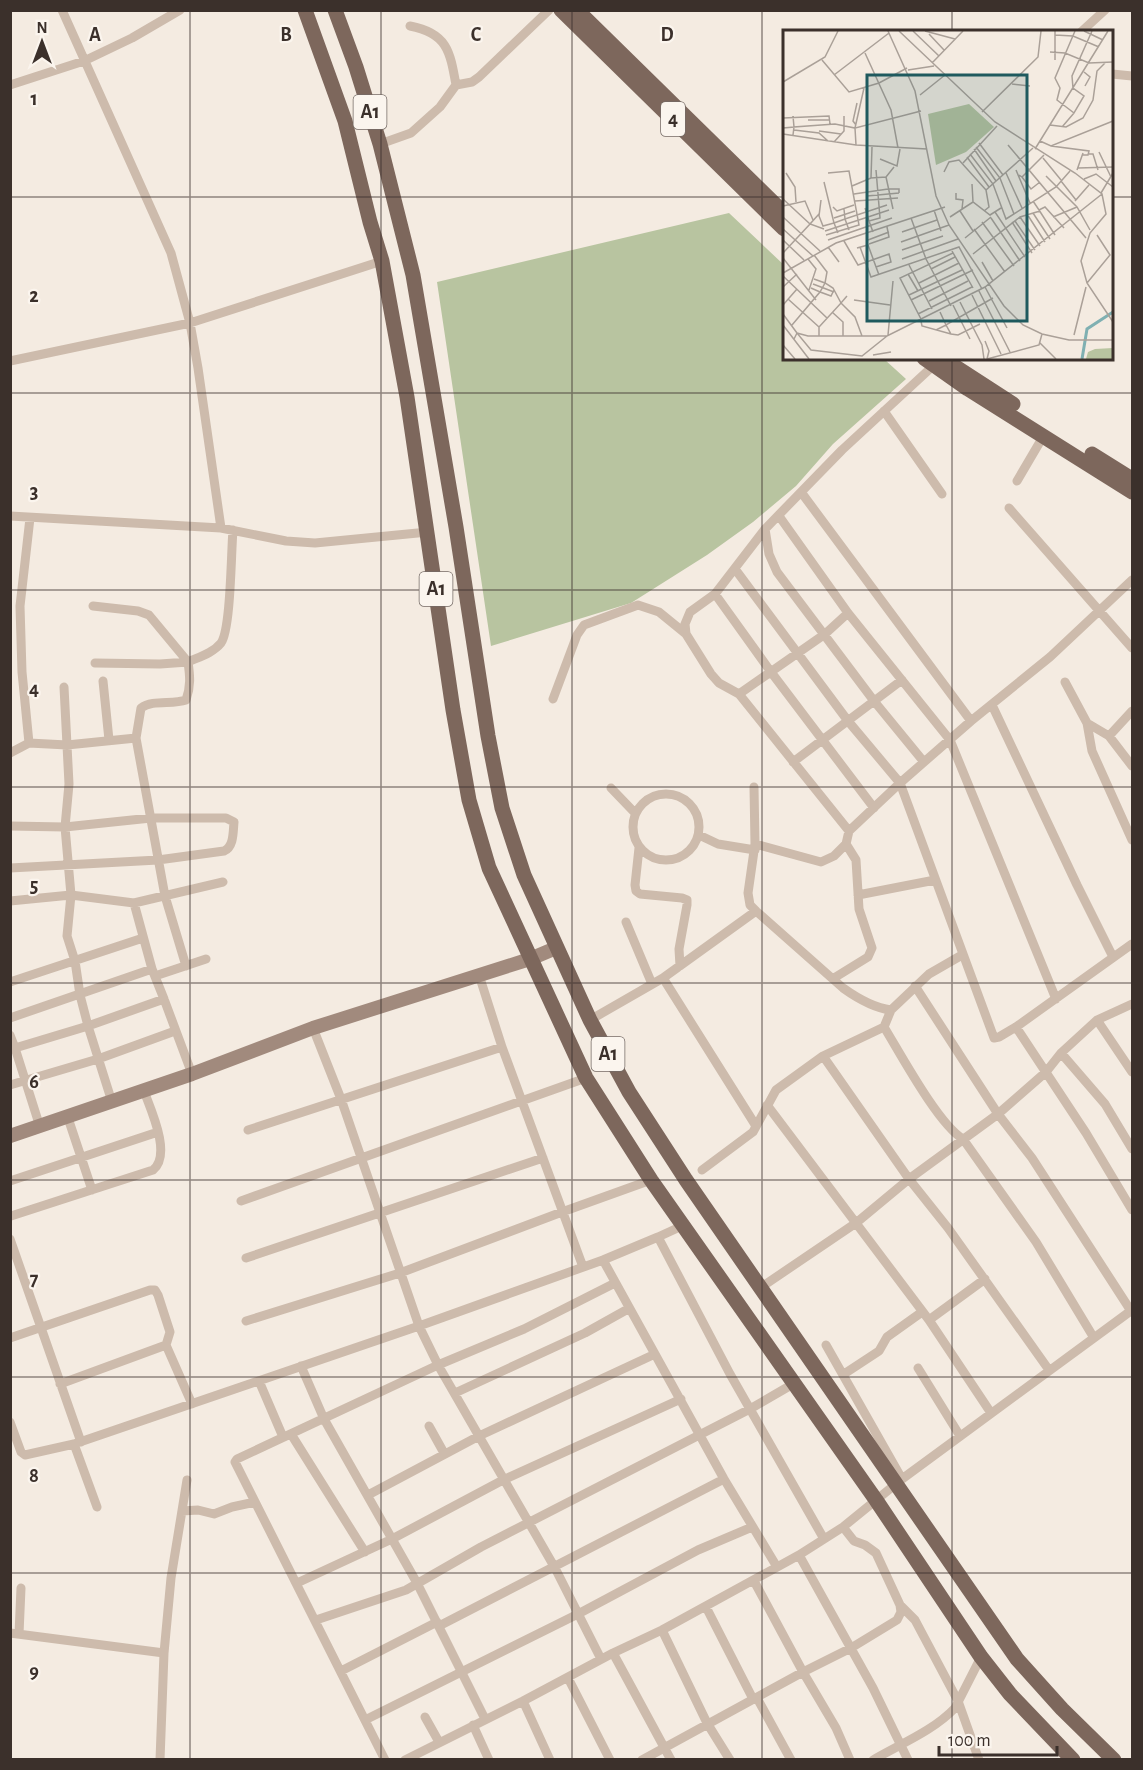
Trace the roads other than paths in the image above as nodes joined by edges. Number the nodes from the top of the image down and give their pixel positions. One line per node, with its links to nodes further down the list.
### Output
1 (62, 10): 11 (street)
2 (180, 10): 11 (street)
3 (305, 10): 19 (main road, A1)
4 (335, 10): 16 (main road, A1)
5 (549, 10): 15 (street)
6 (561, 10): 18 (main road, 4)
7 (577, 10): 17 (main road)
8 (1105, 10): 10 (street)
9 (410, 26): 15 (street)
10 (1083, 30)
11 (84, 61): 14 (street); 20 (street)
12 (1113, 74): 13 (street)
13 (1132, 76)
14 (10, 85)
15 (456, 85): 16 (street)
16 (380, 144): 103 (main road, A1)
17 (783, 212)
18 (783, 228)
19 (382, 261): 20 (street); 37 (main road, A1)
20 (190, 323): 21 (street); 34 (street)
21 (10, 361)
22 (933, 361): 23 (street); 24 (main road); 25 (main road)
23 (884, 411): 27 (street); 29 (street)
24 (1044, 435): 26 (street); 28 (main road)
25 (1132, 479)
26 (1017, 481)
27 (801, 492): 32 (street); 62 (street)
28 (1132, 492)
29 (942, 494)
30 (1009, 508): 43 (street)
31 (10, 516): 33 (street)
32 (779, 516): 35 (street); 44 (street)
33 (30, 518): 34 (street); 41 (street)
34 (220, 528): 36 (street)
35 (765, 529): 38 (street); 46 (street)
36 (232, 530): 37 (street); 49 (street)
37 (428, 532): 107 (main road, A1)
38 (735, 569): 40 (street); 48 (street)
39 (1132, 580): 43 (street)
40 (715, 594): 45 (street); 51 (street)
41 (15, 606): 69 (street)
42 (93, 606): 49 (street)
43 (1099, 609): 47 (street); 59 (street)
44 (848, 613): 46 (street); 52 (street)
45 (686, 634): 56 (street); 57 (street)
46 (825, 634): 48 (street); 58 (street)
47 (1132, 648)
48 (796, 653): 51 (street); 61 (street)
49 (188, 662): 50 (street); 65 (street)
50 (95, 663)
51 (771, 672): 56 (street); 67 (street)
52 (902, 680): 58 (street); 68 (street)
53 (103, 681): 66 (street)
54 (1065, 682): 63 (street)
55 (64, 687): 70 (street)
56 (739, 694): 72 (street)
57 (552, 699)
58 (874, 701): 61 (street); 73 (street)
59 (992, 705): 62 (street); 105 (street)
60 (1132, 711): 64 (street)
61 (848, 721): 67 (street); 75 (street)
62 (971, 721): 68 (street)
63 (1087, 723): 64 (street); 85 (street)
64 (1109, 736): 74 (street)
65 (136, 738): 66 (street); 80 (street)
66 (110, 740): 70 (street)
67 (823, 740): 72 (street); 78 (street)
68 (950, 740): 73 (street); 120 (street)
69 (30, 743): 70 (street); 71 (street)
70 (67, 745): 82 (street)
71 (10, 753)
72 (794, 762): 83 (street)
73 (924, 762): 75 (street)
74 (1132, 766)
75 (900, 783): 78 (street); 92 (street)
76 (754, 787): 87 (street)
77 (611, 788): 79 (street)
78 (874, 808): 83 (street)
79 (635, 813): 84 (street); 88 (street)
80 (151, 818): 82 (street); 89 (street); 89 (street)
81 (10, 826): 82 (street)
82 (65, 827): 90 (street)
83 (849, 831): 86 (street)
84 (699, 835): 87 (street); 88 (street)
85 (1132, 840)
86 (846, 844): 87 (street); 94 (street)
87 (755, 847): 99 (street)
88 (639, 848): 110 (street)
89 (158, 860): 90 (street); 96 (street)
90 (68, 865): 91 (street); 95 (street)
91 (10, 868)
92 (935, 880): 94 (street); 104 (street)
93 (223, 882): 96 (street)
94 (858, 895): 114 (street)
95 (71, 896): 97 (street); 98 (street); 108 (street)
96 (165, 896): 98 (street); 109 (street)
97 (10, 901)
98 (134, 903): 101 (street)
99 (756, 911): 110 (street); 114 (street)
100 (626, 922): 116 (street)
101 (142, 938): 108 (street); 111 (street)
102 (1132, 944): 105 (street)
103 (556, 948): 107 (street); 124 (main road, A1)
104 (962, 955): 117 (street); 128 (street)
105 (1113, 957): 120 (street)
106 (206, 959): 109 (street)
107 (531, 959): 112 (street); 140 (main road, A1)
108 (75, 961): 115 (street); 118 (street)
109 (186, 966): 111 (street)
110 (680, 966): 113 (street)
111 (154, 973): 118 (street); 119 (street)
112 (478, 975): 129 (street); 132 (street)
113 (663, 978): 116 (street); 150 (street)
114 (834, 978): 122 (street)
115 (10, 982)
116 (652, 984): 124 (street)
117 (915, 986): 122 (street); 148 (street)
118 (80, 995): 123 (street); 126 (street)
119 (164, 999): 126 (street); 130 (street)
120 (1056, 999): 128 (street)
121 (1132, 1004): 125 (street)
122 (891, 1010): 127 (street)
123 (10, 1018)
124 (590, 1020): 180 (main road, A1)
125 (1097, 1020): 133 (street); 138 (street)
126 (88, 1026): 134 (street); 136 (street)
127 (884, 1027): 135 (street); 155 (street)
128 (1016, 1027): 137 (street)
129 (313, 1029): 139 (street); 144 (street)
130 (175, 1031): 136 (street); 139 (street)
131 (10, 1035): 134 (street)
132 (502, 1047): 144 (street); 145 (street)
133 (1061, 1053): 137 (street); 156 (street)
134 (14, 1054): 141 (street)
135 (823, 1056): 147 (street); 161 (street)
136 (98, 1059): 141 (street); 146 (street)
137 (1046, 1072): 148 (street); 166 (street)
138 (1132, 1072)
139 (192, 1074): 143 (street)
140 (586, 1078): 145 (street); 162 (main road, A1)
141 (24, 1081): 142 (street); 151 (street)
142 (10, 1085)
143 (144, 1091): 146 (street); 153 (street)
144 (341, 1099): 152 (street); 157 (street)
145 (523, 1101): 157 (street); 158 (street)
146 (112, 1102): 149 (street)
147 (767, 1105): 150 (street); 170 (street)
148 (998, 1114): 155 (street); 182 (street)
149 (68, 1118): 151 (street); 159 (street)
150 (756, 1126): 160 (street)
151 (40, 1127): 154 (street)
152 (248, 1130)
153 (158, 1132): 159 (street); 164 (street)
154 (10, 1136)
155 (963, 1139): 161 (street); 189 (street)
156 (1132, 1149)
157 (360, 1157): 165 (street); 168 (street)
158 (543, 1158): 167 (street); 168 (street)
159 (82, 1159): 163 (street); 164 (street)
160 (702, 1170)
161 (909, 1179): 170 (street); 178 (street)
162 (651, 1180): 167 (street); 171 (main road, A1)
163 (10, 1181)
164 (92, 1190): 169 (street)
165 (241, 1201)
166 (1132, 1210)
167 (562, 1212): 176 (street); 177 (street)
168 (380, 1213): 174 (street); 177 (street)
169 (11, 1216)
170 (856, 1223): 180 (street); 183 (street)
171 (682, 1226): 172 (street); 200 (main road, A1)
172 (658, 1237): 175 (street); 204 (street)
173 (10, 1239): 187 (street)
174 (246, 1258)
175 (603, 1260): 176 (street); 179 (street)
176 (583, 1267): 186 (street)
177 (400, 1273): 185 (street); 186 (street)
178 (985, 1279): 184 (street); 196 (street)
179 (615, 1283): 181 (street); 193 (street)
180 (760, 1288): 218 (main road, A1)
181 (628, 1309): 192 (street); 201 (street)
182 (1132, 1310): 189 (street)
183 (922, 1312): 184 (street); 197 (street)
184 (929, 1320): 205 (street)
185 (246, 1321)
186 (419, 1326): 193 (street); 194 (street)
187 (40, 1327): 188 (street); 190 (street); 199 (street)
188 (10, 1338)
189 (1094, 1338): 196 (street)
190 (166, 1345): 199 (street); 203 (street)
191 (826, 1345): 197 (street)
192 (655, 1354): 202 (street); 211 (street)
193 (438, 1365): 201 (street); 206 (street)
194 (301, 1366): 198 (street); 206 (street)
195 (918, 1368): 212 (street)
196 (1050, 1370): 205 (street)
197 (844, 1374): 218 (street)
198 (259, 1381): 203 (street); 210 (street)
199 (60, 1384): 213 (street)
200 (793, 1384): 204 (street); 220 (main road, A1)
201 (456, 1393): 211 (street)
202 (681, 1400): 209 (street); 217 (street)
203 (192, 1404): 213 (street)
204 (750, 1409): 209 (street); 228 (street)
205 (991, 1413): 212 (street)
206 (324, 1419): 210 (street); 219 (street)
207 (10, 1422): 213 (street)
208 (429, 1426): 214 (street)
209 (700, 1435): 216 (street); 224 (street)
210 (287, 1436): 221 (street); 229 (street)
211 (479, 1436): 214 (street); 217 (street)
212 (960, 1436): 218 (street)
213 (77, 1443): 222 (street)
214 (444, 1453): 219 (street)
215 (187, 1479): 223 (street)
216 (724, 1479): 225 (street); 232 (street)
217 (503, 1480): 224 (street); 227 (street)
218 (899, 1481): 220 (street); 280 (main road, A1)
219 (368, 1496): 227 (street)
220 (876, 1500): 226 (street); 247 (main road, A1)
221 (255, 1502): 223 (street); 234 (street)
222 (97, 1507)
223 (182, 1511): 245 (street)
224 (528, 1522): 232 (street); 235 (street)
225 (752, 1527): 231 (street); 239 (street)
226 (843, 1527): 228 (street); 237 (street)
227 (392, 1539): 229 (street); 235 (street)
228 (824, 1539): 230 (street)
229 (365, 1552): 234 (street)
230 (800, 1555): 231 (street); 244 (street)
231 (777, 1567): 233 (street)
232 (555, 1568): 239 (street); 241 (street)
233 (754, 1581): 238 (street); 251 (street)
234 (297, 1583): 240 (street)
235 (417, 1583): 240 (street); 241 (street)
236 (21, 1588): 243 (street)
237 (900, 1605): 244 (street); 255 (street)
238 (706, 1607): 242 (street); 253 (street)
239 (578, 1614): 248 (street); 250 (street)
240 (316, 1620): 249 (street)
241 (438, 1624): 249 (street); 250 (street)
242 (662, 1630): 246 (street); 259 (street)
243 (15, 1634): 245 (street)
244 (851, 1648): 251 (street); 262 (street)
245 (164, 1653): 265 (street)
246 (613, 1653): 248 (street); 263 (street)
247 (981, 1657): 255 (street); 279 (main road, A1)
248 (601, 1659): 252 (street)
249 (341, 1671): 258 (street)
250 (461, 1671): 257 (street); 258 (street)
251 (803, 1672): 253 (street); 275 (street)
252 (568, 1678): 254 (street); 270 (street)
253 (755, 1699): 259 (street); 274 (street)
254 (523, 1701): 257 (street); 269 (street)
255 (958, 1701): 262 (street); 278 (street)
256 (425, 1717): 261 (street)
257 (485, 1719): 260 (street)
258 (365, 1720): 266 (street)
259 (707, 1723): 263 (street); 273 (street)
260 (473, 1725): 261 (street); 268 (street)
261 (440, 1742): 264 (street)
262 (899, 1744): 276 (street); 277 (street)
263 (665, 1746): 271 (street); 272 (street)
264 (424, 1755): 267 (street)
265 (160, 1760)
266 (385, 1760)
267 (405, 1760)
268 (489, 1760)
269 (550, 1760)
270 (610, 1760)
271 (642, 1760)
272 (671, 1760)
273 (730, 1760)
274 (791, 1760)
275 (850, 1760)
276 (873, 1760)
277 (908, 1760)
278 (979, 1760)
279 (1073, 1760)
280 (1114, 1760)

